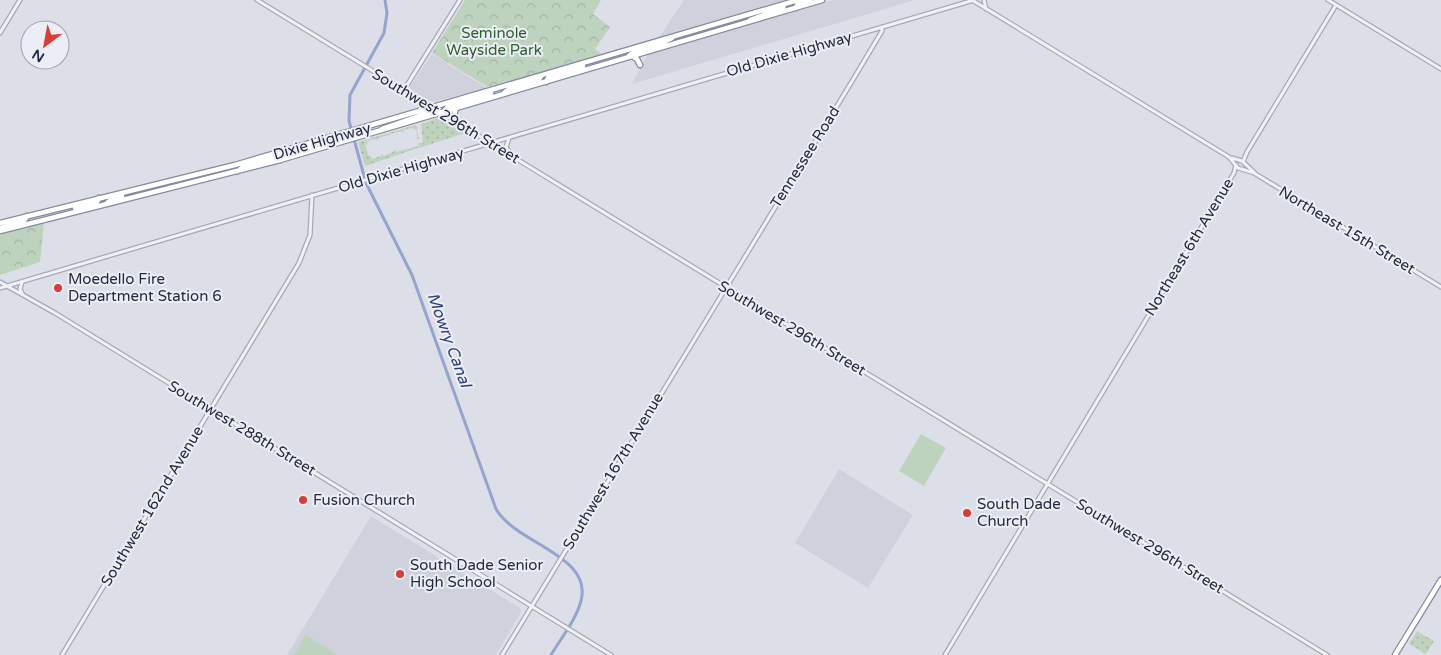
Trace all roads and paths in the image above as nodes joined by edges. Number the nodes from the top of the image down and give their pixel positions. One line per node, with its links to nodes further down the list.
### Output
1 (20, 0): 16 (street)
2 (257, 0): 27 (street, Southwest 296th Street)
3 (460, 0): 27 (street)
4 (798, 0): 10 (highway)
5 (810, 0): 12 (highway)
6 (822, 0): 12 (highway)
7 (973, 0): 13 (street); 15 (street, Old Dixie Highway)
8 (984, 0): 13 (street)
9 (1328, 0): 11 (street)
10 (784, 4): 14 (highway); 17 (highway)
11 (1336, 5): 23 (street); 45 (street, Northeast 6th Avenue)
12 (796, 8): 14 (highway)
13 (987, 9): 43 (street, Northeast 15th Street)
14 (745, 23): 19 (highway)
15 (882, 27): 37 (street, Old Dixie Highway); 62 (street, Tennessee Road)
16 (0, 32)
17 (672, 37): 18 (highway); 19 (highway)
18 (654, 43): 20 (highway); 21 (highway, Dixie Highway)
19 (648, 52): 20 (highway)
20 (630, 57): 22 (highway); 25 (highway, Dixie Highway)
21 (588, 62): 24 (highway, Dixie Highway); 25 (highway)
22 (640, 65)
23 (1441, 69)
24 (541, 76): 26 (highway, Dixie Highway); 28 (highway)
25 (546, 82): 28 (highway, Dixie Highway)
26 (498, 89): 30 (highway, Dixie Highway); 33 (highway)
27 (404, 90): 29 (street, Southwest 296th Street)
28 (500, 95): 31 (highway, Dixie Highway)
29 (420, 100): 30 (street, Southwest 296th Street); 32 (highway)
30 (434, 108): 32 (highway, Dixie Highway); 33 (street, Southwest 296th Street); 35 (highway)
31 (456, 108): 33 (highway, Dixie Highway); 34 (highway)
32 (419, 112): 38 (highway, Dixie Highway)
33 (442, 113): 34 (street, Southwest 296th Street); 35 (highway, Dixie Highway)
34 (461, 126): 36 (street, Southwest 296th Street)
35 (379, 131): 44 (highway, Dixie Highway)
36 (480, 137): 39 (street, Southwest 296th Street); 40 (street)
37 (509, 138): 39 (street, Old Dixie Highway); 42 (street)
38 (321, 141): 41 (highway, Dixie Highway); 44 (highway)
39 (491, 144): 40 (street, Old Dixie Highway); 42 (street, Southwest 296th Street)
40 (478, 148): 52 (street, Old Dixie Highway)
41 (278, 153): 48 (highway); 51 (highway, Dixie Highway)
42 (513, 157): 62 (street, Southwest 296th Street)
43 (1229, 157): 45 (street, Northeast 15th Street); 46 (street, Northeast 15th Street)
44 (280, 160): 48 (highway, Dixie Highway)
45 (1241, 161): 46 (street, Northeast 6th Avenue); 47 (street); 49 (street, Northeast 15th Street)
46 (1236, 164): 47 (street, Northeast 15th Street); 50 (street, Northeast 6th Avenue)
47 (1241, 168): 49 (street, Northeast 15th Street); 50 (street, Northeast 6th Avenue)
48 (236, 172): 54 (highway, Dixie Highway)
49 (1254, 172): 63 (street, Northeast 15th Street)
50 (1234, 173): 67 (street, Northeast 6th Avenue)
51 (146, 187): 53 (highway, Dixie Highway); 54 (highway)
52 (312, 195): 60 (street, Old Dixie Highway); 66 (street, Southwest 162nd Avenue)
53 (99, 198): 55 (highway); 56 (highway, Dixie Highway)
54 (107, 203): 55 (highway, Dixie Highway)
55 (60, 214): 58 (highway, Dixie Highway)
56 (27, 216): 57 (highway, Dixie Highway); 58 (highway)
57 (0, 223)
58 (0, 229)
59 (0, 282): 61 (street, Southwest 288th Street)
60 (22, 282): 61 (street, Old Dixie Highway); 65 (street)
61 (7, 286): 64 (street, Old Dixie Highway); 65 (street, Southwest 288th Street)
62 (725, 287): 67 (street, Southwest 296th Street); 69 (street, Southwest 167th Avenue)
63 (1441, 287)
64 (0, 288)
65 (24, 296): 66 (street, Southwest 288th Street)
66 (211, 409): 69 (street, Southwest 288th Street); 70 (street, Southwest 162nd Avenue)
67 (1047, 483): 73 (street, Northeast 6th Avenue); 74 (street, Southwest 296th Street)
68 (1441, 580): 75 (highway)
69 (531, 606): 71 (street, Southwest 167th Avenue); 72 (street, Southwest 288th Street)
70 (62, 655)
71 (502, 655)
72 (611, 655)
73 (945, 655)
74 (1326, 655)
75 (1395, 655)

